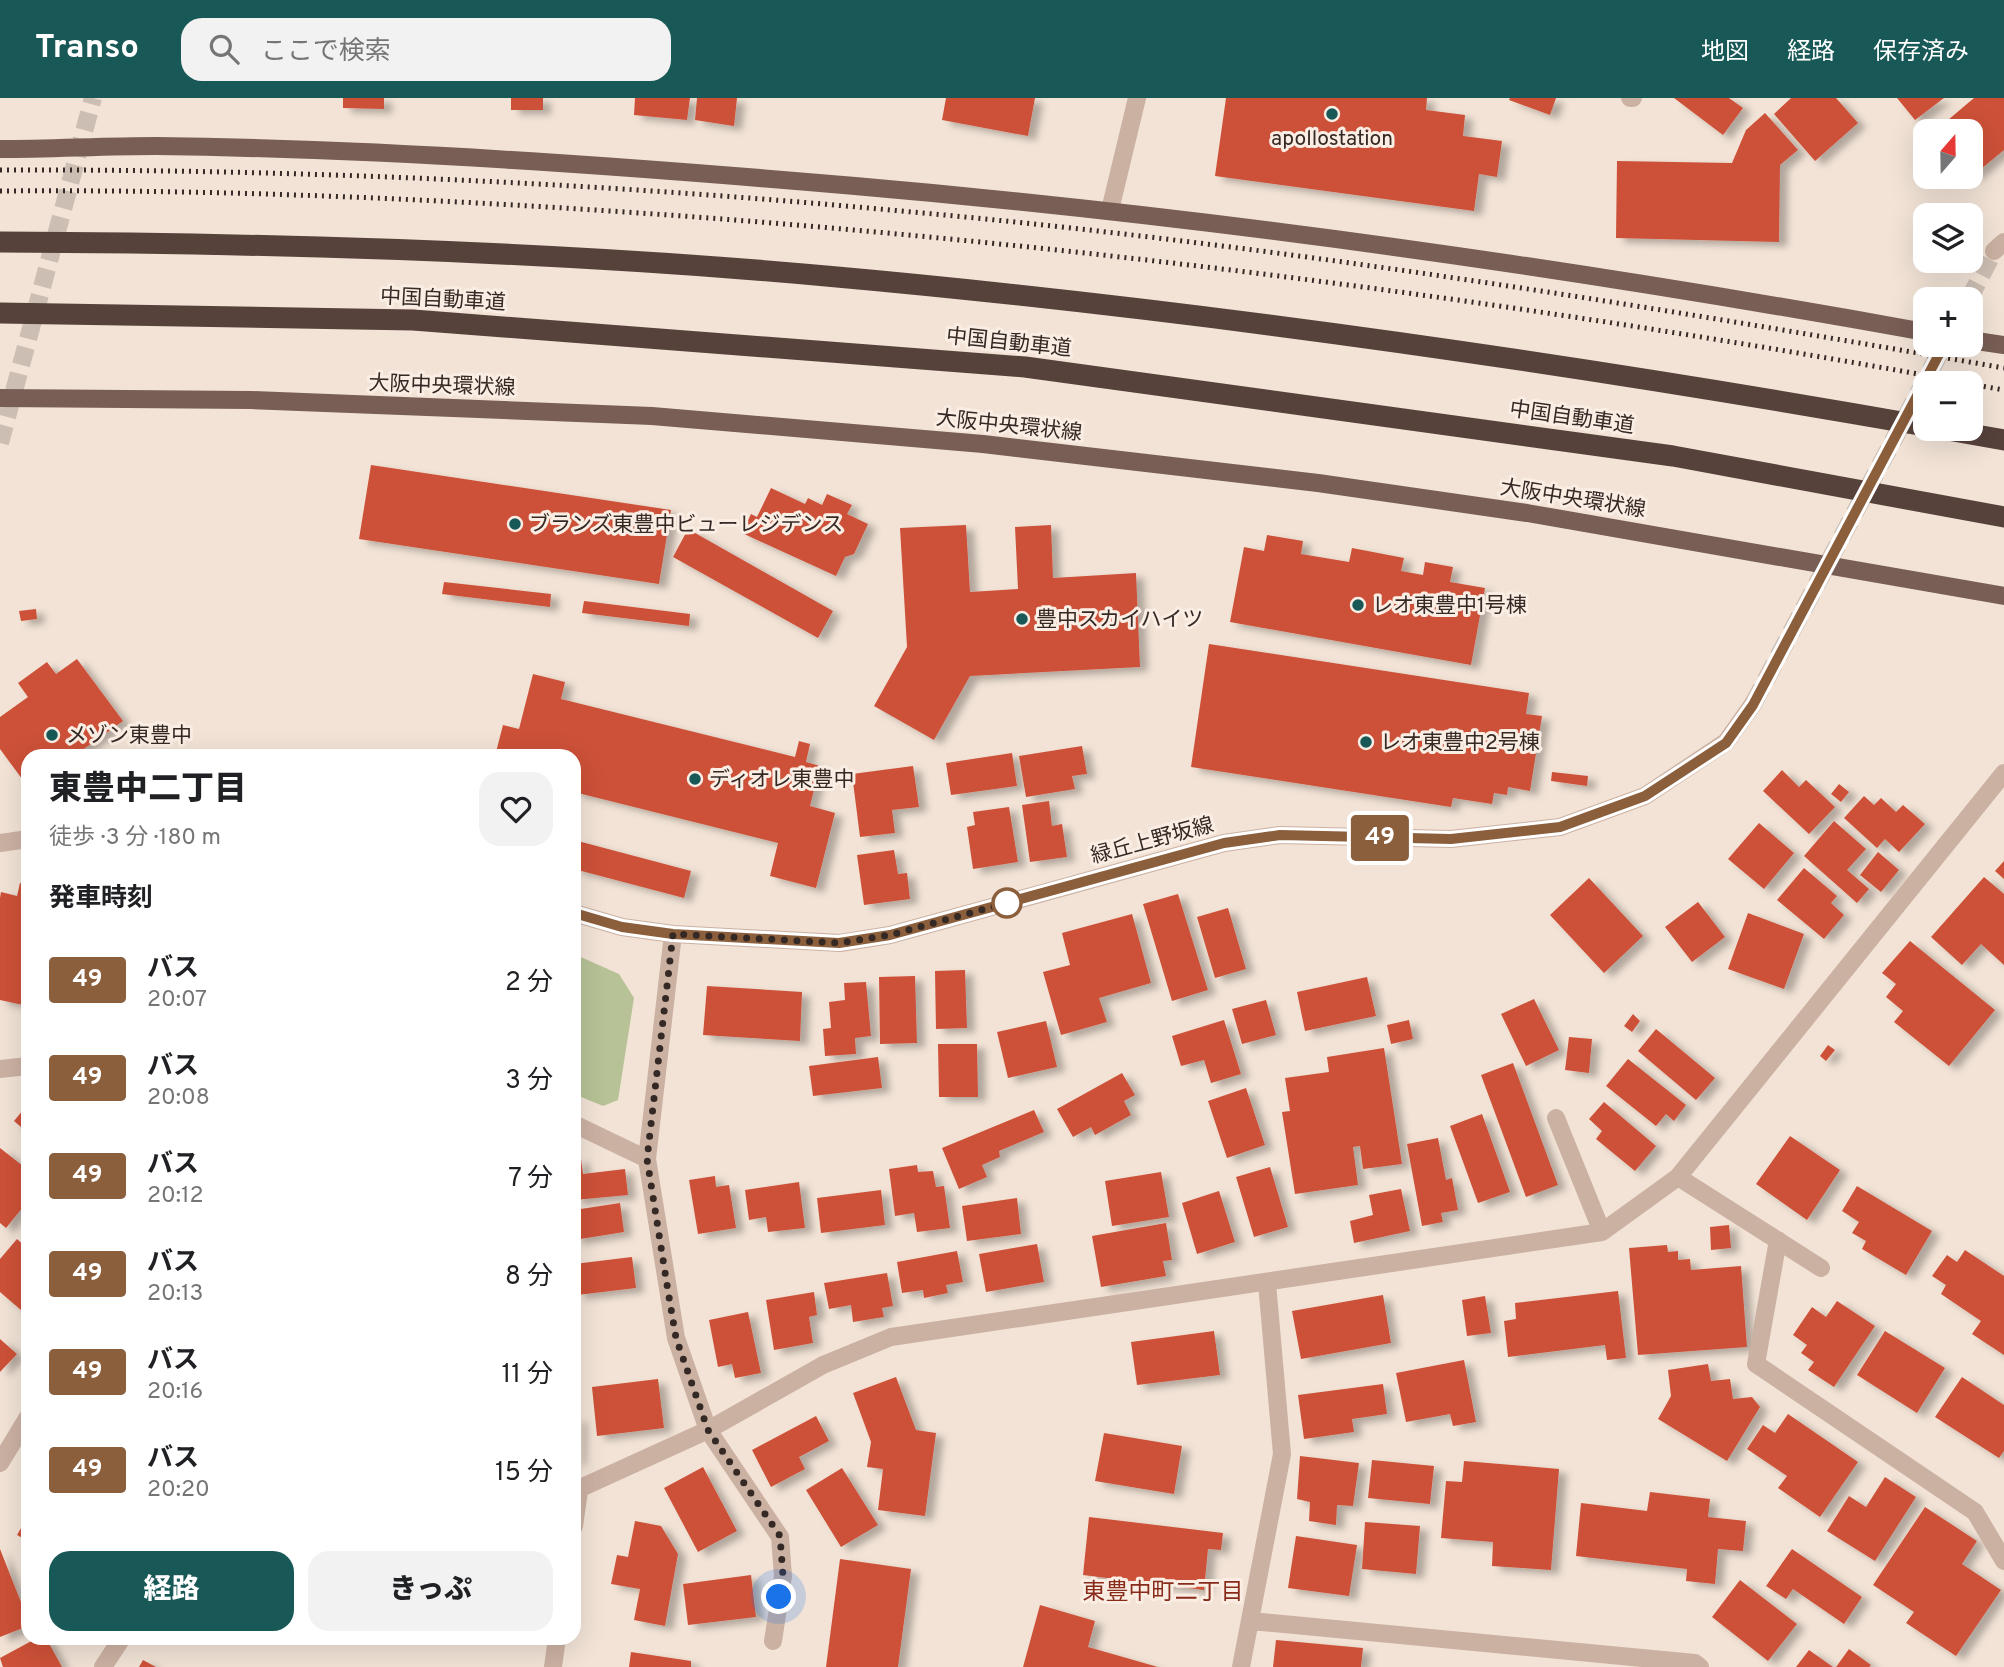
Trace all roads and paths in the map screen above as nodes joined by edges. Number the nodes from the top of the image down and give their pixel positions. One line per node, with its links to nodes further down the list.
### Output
1 (1137, 98): 3 (street)
2 (1, 149): 3 (main road)
3 (1110, 210): 6 (main road)
4 (0, 242): 10 (highway)
5 (0, 313): 13 (highway, 中国自動車道)
6 (1913, 330)
7 (1983, 342): 8 (main road)
8 (2004, 345)
9 (0, 398): 14 (main road, 大阪中央環状線)
10 (1913, 424)
11 (1983, 436): 12 (highway)
12 (2004, 440)
13 (2004, 517)
14 (2004, 596)
15 (1753, 705): 20 (street, 緑丘上野坂線)
16 (2004, 773): 26 (street)
17 (21, 840): 18 (street)
18 (0, 843)
19 (581, 915): 20 (street, 緑丘上野坂線)
20 (673, 934): 25 (street)
21 (21, 1067): 22 (street)
22 (0, 1069)
23 (1556, 1118): 27 (street)
24 (581, 1127): 25 (street)
25 (647, 1159): 32 (street)
26 (1678, 1177): 27 (street); 28 (street)
27 (1602, 1232): 30 (street)
28 (1778, 1240): 29 (street); 35 (street)
29 (1821, 1268)
30 (1267, 1283): 32 (street); 36 (street)
31 (21, 1428): 33 (street)
32 (708, 1430): 34 (street); 37 (street)
33 (0, 1463)
34 (581, 1489)
35 (2004, 1562)
36 (1251, 1621): 42 (street); 43 (street)
37 (773, 1640)
38 (117, 1645): 40 (street)
39 (556, 1645): 41 (street)
40 (103, 1667)
41 (553, 1667)
42 (1241, 1667)
43 (1700, 1667)

